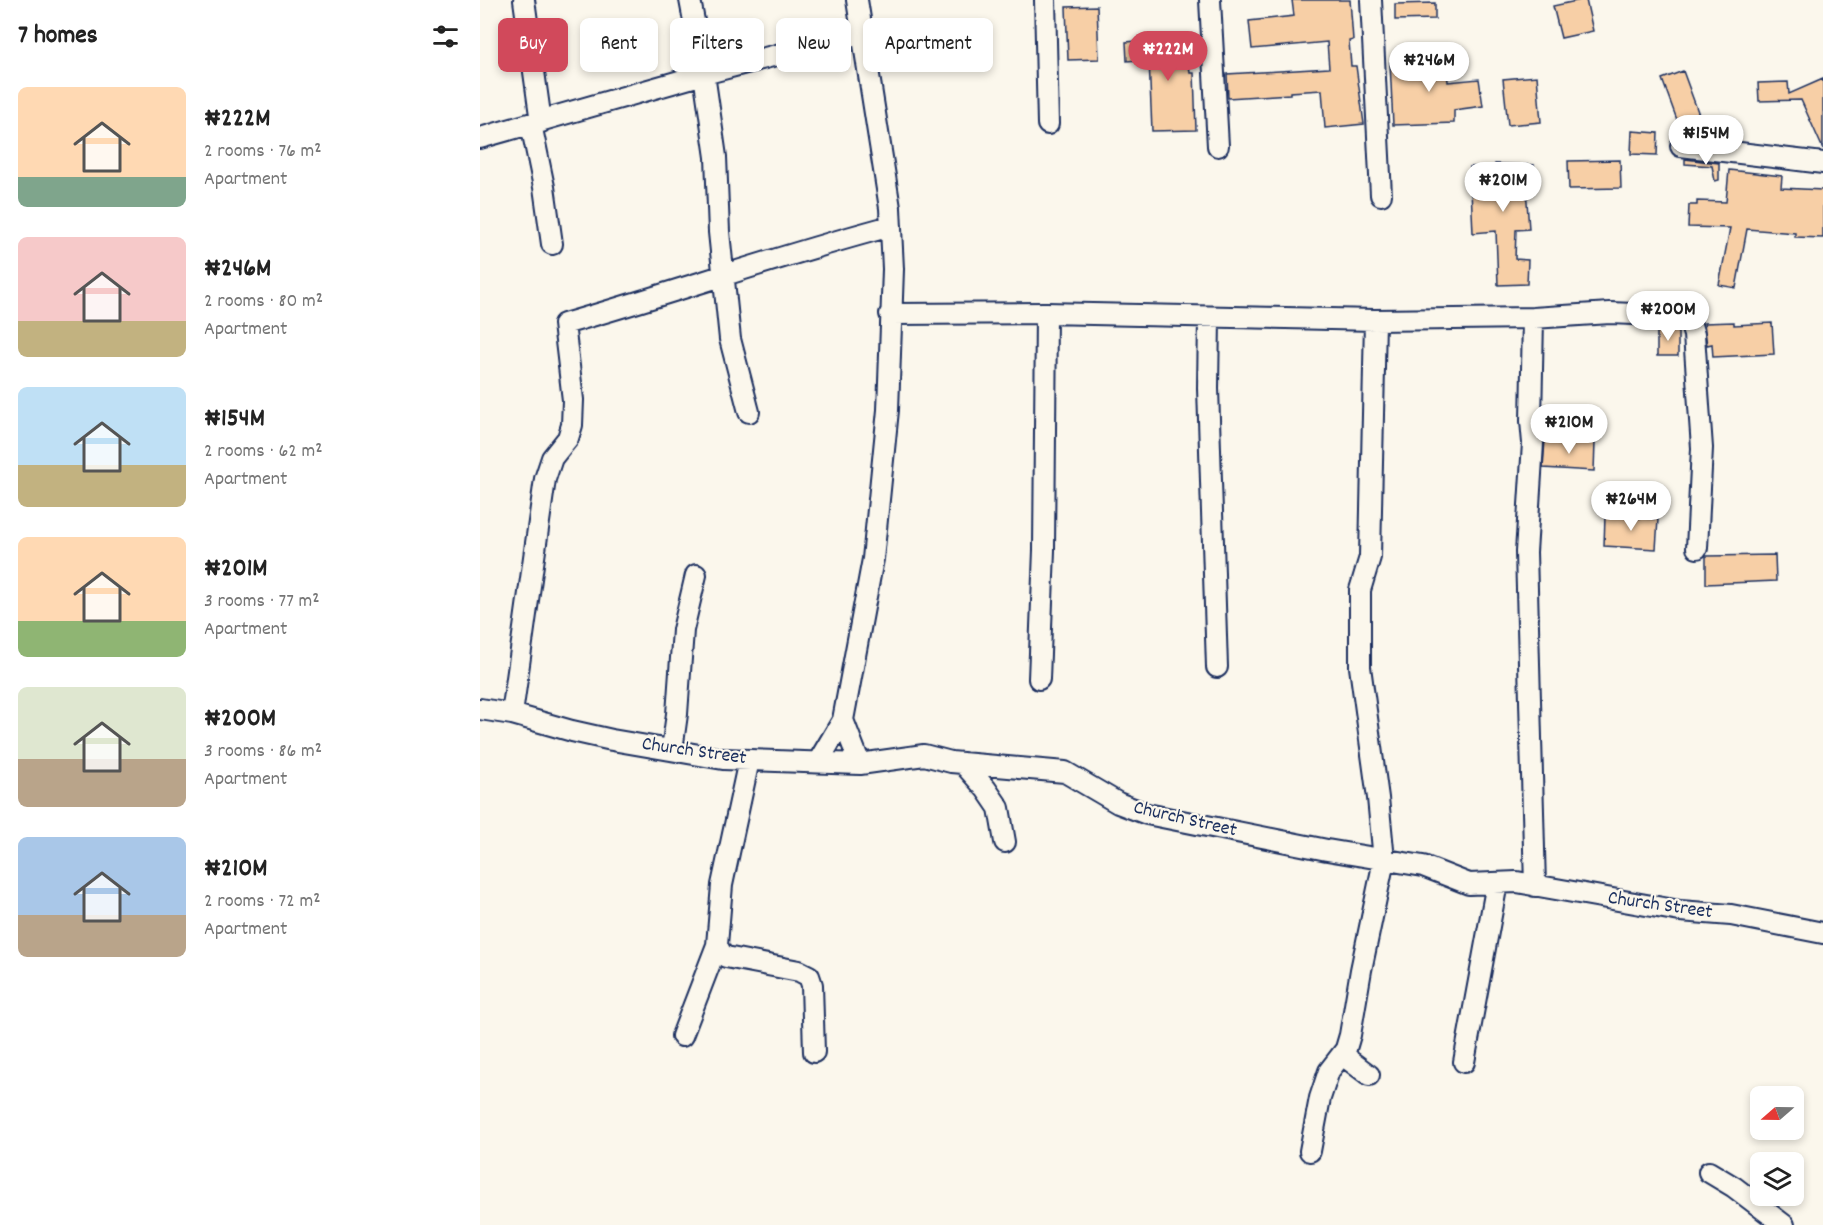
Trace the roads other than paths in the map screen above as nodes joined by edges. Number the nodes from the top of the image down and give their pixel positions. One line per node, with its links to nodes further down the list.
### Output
1 (524, 0): 9 (street)
2 (690, 0): 8 (street)
3 (857, 0): 7 (street)
4 (1045, 0): 10 (street)
5 (1210, 0): 12 (street)
6 (1371, 0): 15 (street)
7 (861, 33): 8 (street); 16 (street)
8 (704, 74): 9 (street); 18 (street)
9 (536, 123): 11 (street); 17 (street)
10 (1048, 124)
11 (480, 138)
12 (1218, 146)
13 (1681, 146): 14 (street)
14 (1823, 163)
15 (1381, 195)
16 (891, 226): 18 (street); 19 (street)
17 (552, 244)
18 (724, 277): 24 (street); 30 (street)
19 (890, 314): 20 (street); 31 (street)
20 (1046, 314): 21 (street); 28 (street)
21 (1209, 318): 23 (street); 27 (street)
22 (1533, 318): 23 (street); 25 (street); 40 (street)
23 (1375, 320): 38 (street)
24 (748, 412)
25 (1697, 548)
26 (696, 575): 32 (street)
27 (1217, 667)
28 (1039, 679)
29 (480, 709): 30 (street, Church Street)
30 (512, 714): 32 (street, Church Street)
31 (843, 720): 34 (street); 36 (street)
32 (672, 750): 33 (street, Church Street)
33 (749, 760): 34 (street, Church Street); 42 (street)
34 (818, 762): 36 (street, Church Street)
35 (963, 763): 36 (street, Church Street); 37 (street); 38 (street, Church Street)
36 (860, 764)
37 (1005, 842)
38 (1384, 860): 39 (street, Church Street); 44 (street)
39 (1497, 883): 40 (street, Church Street); 46 (street)
40 (1535, 886): 41 (street, Church Street)
41 (1823, 933)
42 (717, 945): 43 (street); 45 (street)
43 (682, 1036)
44 (1346, 1049): 47 (street); 48 (street)
45 (814, 1052)
46 (1464, 1062)
47 (1369, 1075)
48 (1310, 1151)
49 (1709, 1172): 50 (street)
50 (1784, 1225)

